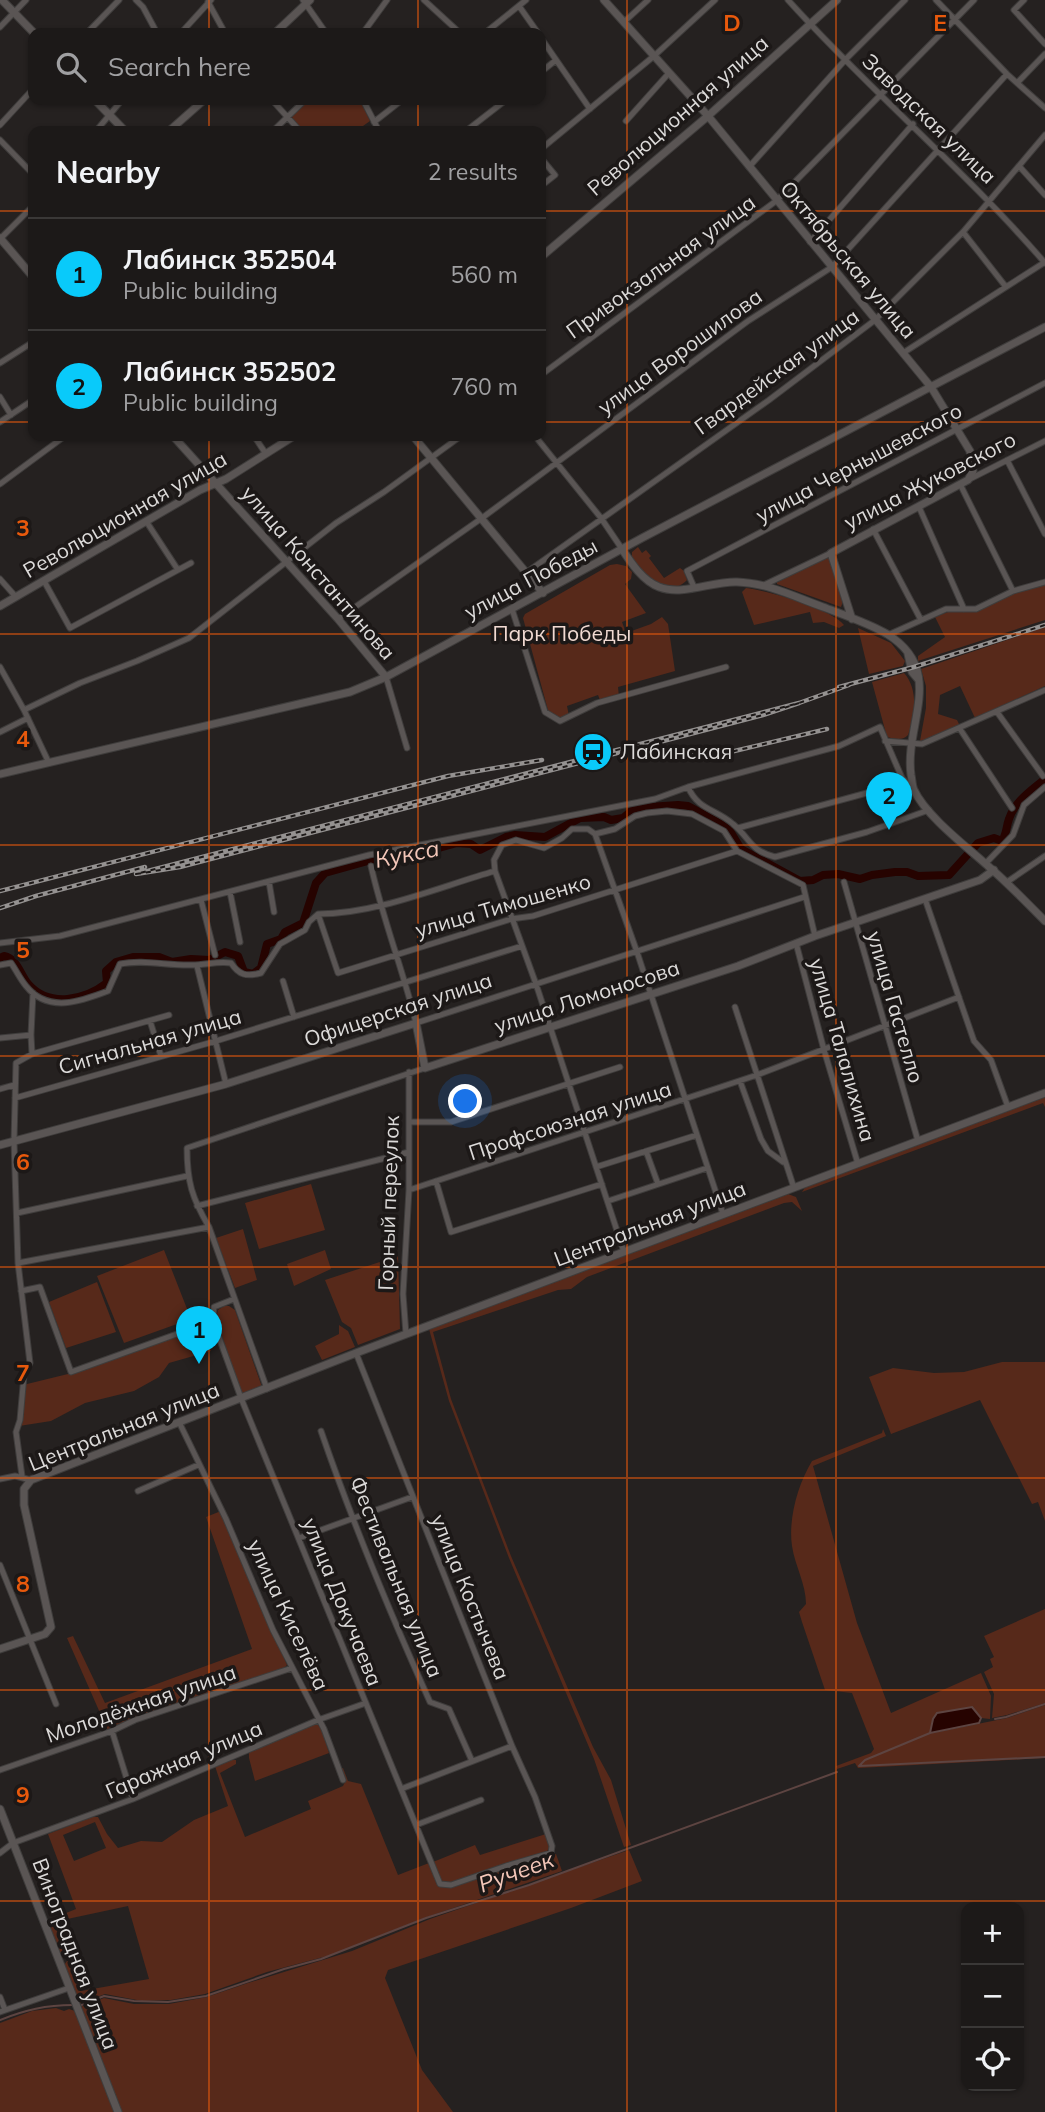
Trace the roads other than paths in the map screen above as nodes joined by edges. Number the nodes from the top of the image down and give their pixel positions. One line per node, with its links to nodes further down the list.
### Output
1 (2, 0): 20 (street)
2 (26, 0): 20 (street)
3 (120, 0): 26 (street)
4 (136, 0): 27 (street)
5 (387, 0): 32 (street)
6 (424, 0): 33 (street)
7 (526, 0): 19 (street)
8 (604, 0): 22 (street, Октябрьская улица)
9 (649, 0): 22 (street)
10 (715, 0): 39 (street)
11 (788, 0): 23 (street, Заводская улица)
12 (836, 0): 23 (street, Революционная улица)
13 (905, 0): 41 (street)
14 (936, 0): 21 (street)
15 (974, 0): 21 (street, Привокзальная улица)
16 (1024, 0): 36 (street)
17 (208, 1): 28 (street); 29 (street)
18 (306, 1): 30 (street); 31 (street)
19 (519, 6): 34 (street); 35 (street)
20 (14, 12): 24 (street); 25 (street)
21 (955, 19): 44 (street); 47 (street, Привокзальная улица)
22 (624, 22): 39 (street, Октябрьская улица)
23 (810, 23): 41 (street, Заводская улица); 60 (street, Революционная улица)
24 (0, 27)
25 (29, 28)
26 (92, 28)
27 (154, 28)
28 (185, 28)
29 (222, 28)
30 (280, 28)
31 (323, 28)
32 (367, 28)
33 (455, 28)
34 (491, 28)
35 (534, 28)
36 (1045, 44)
37 (546, 45): 40 (street)
38 (1045, 54): 45 (street)
39 (654, 56): 43 (street, Октябрьская улица); 57 (street)
40 (556, 60): 42 (street); 57 (street)
41 (846, 60): 47 (street, Заводская улица); 78 (street)
42 (546, 68)
43 (670, 73): 60 (street, Октябрьская улица); 61 (street)
44 (1007, 74): 45 (street); 75 (street, улица Ворошилова)
45 (1018, 82): 56 (street)
46 (28, 94): 64 (street)
47 (880, 94): 63 (street, Заводская улица); 83 (street, Привокзальная улица)
48 (100, 105): 58 (street)
49 (118, 105): 58 (street)
50 (198, 105): 67 (street)
51 (277, 105): 59 (street)
52 (300, 105): 59 (street)
53 (366, 105): 62 (street)
54 (396, 105): 62 (street)
55 (500, 105): 71 (street)
56 (1045, 108)
57 (590, 109): 74 (street)
58 (109, 115): 65 (street); 66 (street)
59 (288, 117): 68 (street); 69 (street)
60 (708, 117): 78 (street, Октябрьская улица); 88 (street, Революционная улица)
61 (626, 121)
62 (374, 122): 70 (street)
63 (913, 124): 75 (street, Заводская улица); 87 (street)
64 (0, 125)
65 (100, 126)
66 (120, 126)
67 (175, 126)
68 (278, 126)
69 (296, 126)
70 (376, 126)
71 (472, 126)
72 (1045, 135): 77 (street, Гвардейская улица)
73 (0, 140): 79 (street)
74 (546, 145)
75 (937, 150): 82 (street, Заводская улица); 90 (street, улица Ворошилова)
76 (546, 164): 80 (street)
77 (1019, 166): 81 (street); 82 (street, Гвардейская улица)
78 (749, 167): 83 (street, Октябрьская улица)
79 (28, 169)
80 (546, 182)
81 (1045, 195)
82 (990, 200): 85 (street, Гвардейская улица); 89 (street, Заводская улица)
83 (776, 201): 87 (street, Октябрьская улица); 98 (street, Привокзальная улица)
84 (28, 211): 86 (street)
85 (963, 232): 92 (street); 93 (street, Гвардейская улица)
86 (0, 239): 91 (street)
87 (810, 243): 90 (street, Октябрьская улица)
88 (546, 253)
89 (1045, 262): 92 (street)
90 (832, 267): 93 (street, Октябрьская улица); 117 (street, улица Ворошилова)
91 (28, 271)
92 (1006, 287): 96 (street)
93 (874, 320): 96 (street, Октябрьская улица); 124 (street, Гвардейская улица)
94 (1045, 327): 100 (street, улица Победы)
95 (28, 345): 97 (street)
96 (903, 353): 100 (street, Октябрьская улица)
97 (0, 363)
98 (546, 371)
99 (1045, 383): 105 (street, улица Чернышевского)
100 (931, 387): 105 (street, Октябрьская улица); 128 (street, улица Победы)
101 (0, 397): 103 (street)
102 (28, 403): 103 (street)
103 (11, 415): 104 (street)
104 (0, 422)
105 (958, 429): 118 (street, Октябрьская улица); 138 (street, улица Чернышевского)
106 (58, 441): 120 (street)
107 (178, 441): 119 (street, улица Константинова)
108 (257, 441): 114 (street)
109 (286, 441): 114 (street, Революционная улица)
110 (417, 441): 115 (street)
111 (454, 441): 115 (street)
112 (539, 441): 117 (street)
113 (1045, 441): 116 (street, улица Жуковского)
114 (266, 454): 119 (street, Революционная улица)
115 (432, 458): 123 (street); 130 (street)
116 (1007, 460): 118 (street, улица Жуковского); 127 (street)
117 (556, 462): 123 (street, улица Ворошилова); 124 (street)
118 (968, 481): 121 (street, улица Жуковского)
119 (216, 483): 125 (street, Революционная улица); 130 (street, улица Константинова)
120 (0, 484)
121 (961, 486): 122 (street, улица Жуковского); 139 (street)
122 (919, 507): 126 (street, улица Жуковского); 144 (street)
123 (482, 518): 133 (street); 145 (street, улица Ворошилова)
124 (601, 518): 128 (street); 133 (street, Гвардейская улица)
125 (146, 521): 132 (street); 135 (street, Революционная улица)
126 (873, 529): 129 (street, улица Жуковского); 147 (street)
127 (1045, 534)
128 (622, 550): 138 (street); 140 (street, улица Победы)
129 (831, 553): 137 (street, улица Жуковского); 146 (street, улица Жуковского)
130 (287, 561): 145 (street, улица Константинова); 153 (street)
131 (191, 563): 132 (street)
132 (178, 570): 135 (street)
133 (527, 572): 140 (street)
134 (0, 579): 141 (street)
135 (44, 581): 141 (street, Революционная улица)
136 (1045, 582): 139 (street)
137 (764, 585): 138 (street); 146 (street)
138 (694, 587)
139 (1013, 591): 144 (street)
140 (543, 593): 143 (street, улица Победы)
141 (16, 597): 142 (street, Революционная улица)
142 (0, 606)
143 (512, 609): 150 (street); 151 (street, улица Победы)
144 (964, 609): 147 (street)
145 (338, 619): 151 (street, улица Константинова)
146 (852, 619): 148 (street)
147 (921, 621): 148 (street)
148 (888, 635): 159 (street)
149 (0, 667): 153 (street)
150 (726, 667)
151 (386, 677): 160 (street, улица Константинова); 161 (street, улица Победы)
152 (1044, 693): 154 (street)
153 (24, 710): 155 (street)
154 (997, 712): 156 (street); 163 (street)
155 (28, 718): 157 (street); 161 (street)
156 (960, 729): 159 (street); 168 (street)
157 (0, 732)
158 (885, 741): 159 (street); 164 (street); 165 (street)
159 (912, 744): 167 (street)
160 (407, 748)
161 (49, 762): 162 (street, улица Победы)
162 (0, 774)
163 (1043, 776)
164 (902, 778): 167 (street); 170 (street)
165 (688, 787): 170 (street); 178 (street)
166 (1045, 787): 174 (street)
167 (913, 789): 169 (street)
168 (1012, 808)
169 (929, 810): 170 (street); 174 (street)
170 (738, 828)
171 (596, 834): 172 (street); 177 (street); 181 (street)
172 (737, 851): 181 (street, улица Тимошенко); 183 (street, улица Талалихина)
173 (1045, 856): 180 (street)
174 (986, 863): 176 (street)
175 (371, 866): 186 (street)
176 (994, 870): 180 (street); 184 (street, улица Ломоносова)
177 (495, 871): 186 (street); 189 (street)
178 (269, 882): 182 (street); 187 (street)
179 (844, 882): 191 (street, улица Гастелло)
180 (1007, 882): 190 (street)
181 (614, 890): 189 (street, улица Тимошенко); 197 (street)
182 (230, 892): 185 (street); 193 (street)
183 (804, 897): 192 (street, улица Талалихина); 197 (street, Офицерская улица)
184 (925, 898): 191 (street, улица Ломоносова); 207 (street)
185 (201, 900): 194 (street); 199 (street)
186 (380, 905): 188 (street); 198 (street)
187 (274, 912)
188 (318, 914): 198 (street, улица Тимошенко); 201 (street)
189 (511, 919): 196 (street); 198 (street, улица Тимошенко)
190 (1045, 921)
191 (854, 923): 192 (street, улица Ломоносова); 214 (street, улица Гастелло)
192 (815, 936): 195 (street, улица Ломоносова)
193 (240, 942)
194 (0, 943)
195 (796, 943): 206 (street, улица Ломоносова); 218 (street, улица Талалихина)
196 (522, 946): 203 (street, Сигнальная улица); 204 (street)
197 (637, 951): 204 (street, Офицерская улица); 206 (street)
198 (396, 954): 203 (street)
199 (215, 955)
200 (0, 965): 205 (street)
201 (197, 965): 205 (street); 217 (street)
202 (283, 981): 210 (street)
203 (406, 984): 210 (street, Сигнальная улица); 212 (street)
204 (536, 984): 212 (street, Офицерская улица); 213 (street)
205 (33, 993): 215 (street)
206 (651, 994): 213 (street, улица Ломоносова); 232 (street)
207 (959, 997): 214 (street, Профсоюзная улица); 233 (street)
208 (734, 1007): 224 (street)
209 (169, 1015): 211 (street)
210 (294, 1017): 217 (street, Сигнальная улица)
211 (150, 1021): 219 (street); 220 (street)
212 (416, 1023): 222 (street); 227 (street, Офицерская улица)
213 (550, 1026): 222 (street, улица Ломоносова); 226 (street)
214 (884, 1027): 218 (street, Профсоюзная улица); 238 (street, улица Гастелло)
215 (30, 1035): 216 (street); 219 (street)
216 (0, 1038)
217 (216, 1041): 220 (street, Сигнальная улица); 227 (street)
218 (824, 1050): 224 (street, Профсоюзная улица); 243 (street, улица Талалихина)
219 (32, 1054): 228 (street)
220 (162, 1056): 231 (street, Сигнальная улица)
221 (620, 1066): 226 (street)
222 (425, 1068): 223 (street, улица Ломоносова)
223 (409, 1072): 234 (street, Горный переулок); 246 (street, улица Ломоносова)
224 (757, 1075): 225 (street, Профсоюзная улица); 242 (street)
225 (740, 1081): 232 (street, Профсоюзная улица); 242 (street)
226 (568, 1083): 234 (street); 235 (street)
227 (226, 1084): 237 (street, Офицерская улица)
228 (14, 1085): 229 (street); 231 (street)
229 (0, 1088)
230 (1045, 1093): 233 (street, Центральная улица)
231 (15, 1098): 237 (street)
232 (684, 1100): 235 (street, Профсоюзная улица); 236 (street)
233 (1008, 1107): 238 (street, Центральная улица)
234 (411, 1122): 241 (street, Горный переулок)
235 (584, 1132): 244 (street); 247 (street, Профсоюзная улица)
236 (697, 1135): 240 (street); 245 (street)
237 (14, 1141): 239 (street, Офицерская улица); 254 (street)
238 (918, 1141): 243 (street, Центральная улица)
239 (0, 1145)
240 (646, 1151): 244 (street); 249 (street)
241 (410, 1152): 251 (street, Горный переулок); 253 (street)
242 (784, 1163): 250 (street)
243 (858, 1164): 250 (street, Центральная улица)
244 (596, 1167): 248 (street)
245 (707, 1168): 249 (street); 255 (street)
246 (187, 1176): 253 (street); 254 (street)
247 (436, 1181): 248 (street); 251 (street, Профсоюзная улица)
248 (602, 1184): 252 (street)
249 (658, 1184): 252 (street)
250 (793, 1188): 255 (street, Центральная улица)
251 (409, 1190): 262 (street, Горный переулок)
252 (608, 1201): 257 (street)
253 (197, 1206): 256 (street)
254 (17, 1213): 258 (street)
255 (723, 1214): 257 (street, Центральная улица)
256 (209, 1227): 258 (street); 260 (street)
257 (624, 1252): 262 (street, Центральная улица)
258 (18, 1263): 259 (street)
259 (21, 1291): 261 (street); 269 (street)
260 (234, 1299): 261 (street); 264 (street)
261 (213, 1321): 265 (street, улица Докучаева)
262 (406, 1334): 263 (street, Центральная улица)
263 (356, 1353): 264 (street, Центральная улица); 273 (street, улица Костычева)
264 (267, 1389): 265 (street, Центральная улица)
265 (241, 1398): 266 (street, Центральная улица); 275 (street, улица Докучаева)
266 (179, 1422): 268 (street, улица Киселёва); 271 (street, Центральная улица)
267 (321, 1431): 274 (street, Фестивальная улица)
268 (198, 1465): 272 (street); 279 (street, улица Киселёва)
269 (22, 1476): 270 (street); 271 (street)
270 (0, 1479)
271 (31, 1480): 277 (street, Центральная улица)
272 (138, 1491)
273 (412, 1497): 274 (street); 284 (street, улица Костычева)
274 (352, 1519): 275 (street); 285 (street, Фестивальная улица)
275 (299, 1538): 280 (street, улица Докучаева)
276 (0, 1565): 277 (street)
277 (28, 1639): 278 (street, Центральная улица); 281 (street)
278 (0, 1649)
279 (292, 1668): 282 (street, улица Киселёва); 283 (street, Молодёжная улица)
280 (366, 1703): 282 (street, Гаражная улица); 288 (street, улица Докучаева)
281 (56, 1704)
282 (318, 1720): 287 (street, улица Киселёва); 289 (street, Гаражная улица)
283 (112, 1731): 286 (street, Молодёжная улица); 289 (street)
284 (512, 1746): 285 (street); 295 (street, улица Костычева)
285 (472, 1761): 288 (street)
286 (0, 1770)
287 (343, 1780)
288 (401, 1788): 292 (street, улица Докучаева)
289 (133, 1799): 293 (street, Гаражная улица)
290 (481, 1800): 292 (street)
291 (0, 1809): 293 (street, Виноградная улица)
292 (416, 1825): 295 (street, улица Докучаева)
293 (13, 1843): 294 (street, Гаражная улица); 296 (street, Виноградная улица)
294 (0, 1853)
295 (451, 1885)
296 (69, 1988): 298 (street); 299 (street, Виноградная улица)
297 (0, 1997): 298 (street)
298 (3, 2011)
299 (118, 2112)

